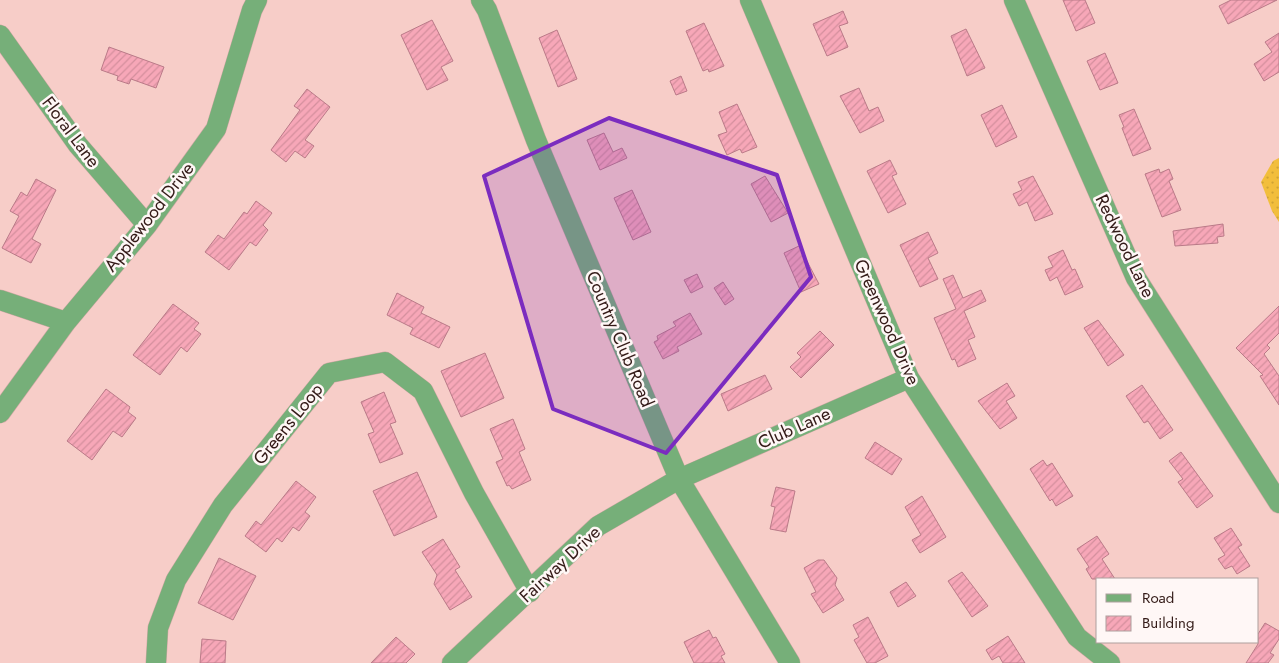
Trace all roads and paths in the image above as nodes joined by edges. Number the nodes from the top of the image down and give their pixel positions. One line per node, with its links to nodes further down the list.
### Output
1 (258, 0): 6 (street, Applewood Drive)
2 (481, 0): 11 (street, Country Club Road)
3 (750, 0): 9 (street, Greenwood Drive)
4 (1014, 0): 12 (street, Redwood Lane)
5 (0, 35): 6 (street, Floral Lane)
6 (147, 225): 8 (street, Applewood Drive)
7 (0, 300): 8 (street)
8 (66, 322): 10 (street, Applewood Drive)
9 (909, 378): 11 (street, Club Lane); 17 (street, Greenwood Drive)
10 (0, 413)
11 (679, 479): 13 (street, Fairway Drive); 16 (street, Country Club Road)
12 (1279, 503)
13 (530, 592): 14 (street, Greens Loop); 15 (street, Fairway Drive)
14 (156, 663)
15 (452, 663)
16 (790, 663)
17 (1110, 663)

